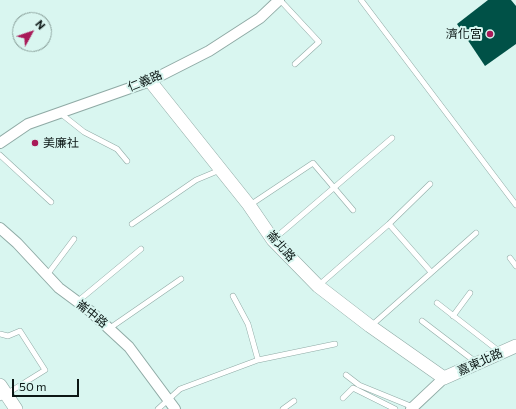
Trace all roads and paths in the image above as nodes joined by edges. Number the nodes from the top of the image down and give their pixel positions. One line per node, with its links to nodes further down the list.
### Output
1 (280, 0): 3 (lane); 4 (street, 仁義路)
2 (361, 0): 15 (lane)
3 (295, 64)
4 (150, 81): 5 (street, 仁義路); 10 (street, 崙北路)
5 (60, 113): 7 (street, 仁義路); 9 (lane)
6 (392, 138): 12 (lane)
7 (0, 143)
8 (0, 155): 13 (lane)
9 (127, 161)
10 (221, 170): 14 (street, 崙北路); 17 (lane)
11 (430, 184): 18 (lane)
12 (334, 188): 14 (lane); 16 (lane); 22 (lane)
13 (51, 202)
14 (249, 205): 22 (street, 崙北路)
15 (516, 205)
16 (354, 210)
17 (132, 224)
18 (389, 224): 26 (lane); 29 (lane)
19 (0, 228): 27 (street, 崙中路)
20 (476, 233): 26 (lane)
21 (74, 239): 27 (lane)
22 (273, 240): 29 (street, 崙北路)
23 (141, 249): 32 (lane)
24 (510, 258): 25 (lane)
25 (516, 266)
26 (431, 272): 36 (lane)
27 (47, 275): 32 (street, 崙中路)
28 (181, 279): 37 (lane)
29 (318, 286): 36 (street, 崙北路)
30 (470, 293): 34 (lane)
31 (233, 296): 42 (lane)
32 (77, 302): 37 (street, 崙中路)
33 (436, 303): 34 (lane)
34 (453, 316): 41 (lane)
35 (422, 320): 43 (lane)
36 (370, 326): 45 (street, 崙北路)
37 (110, 328): 49 (street, 崙中路)
38 (0, 334): 46 (lane)
39 (335, 344): 42 (lane)
40 (516, 346): 41 (street, 嘉東北路)
41 (501, 353): 43 (street, 嘉東北路)
42 (258, 360): 49 (lane)
43 (478, 363): 45 (street, 嘉東北路)
44 (346, 375): 50 (lane)
45 (444, 378): 50 (street)
46 (2, 392): 51 (street)
47 (343, 398): 54 (lane)
48 (294, 400): 53 (lane)
49 (172, 405): 52 (lane)
50 (412, 408)
51 (16, 409)
52 (158, 409)
53 (283, 409)
54 (396, 409)

